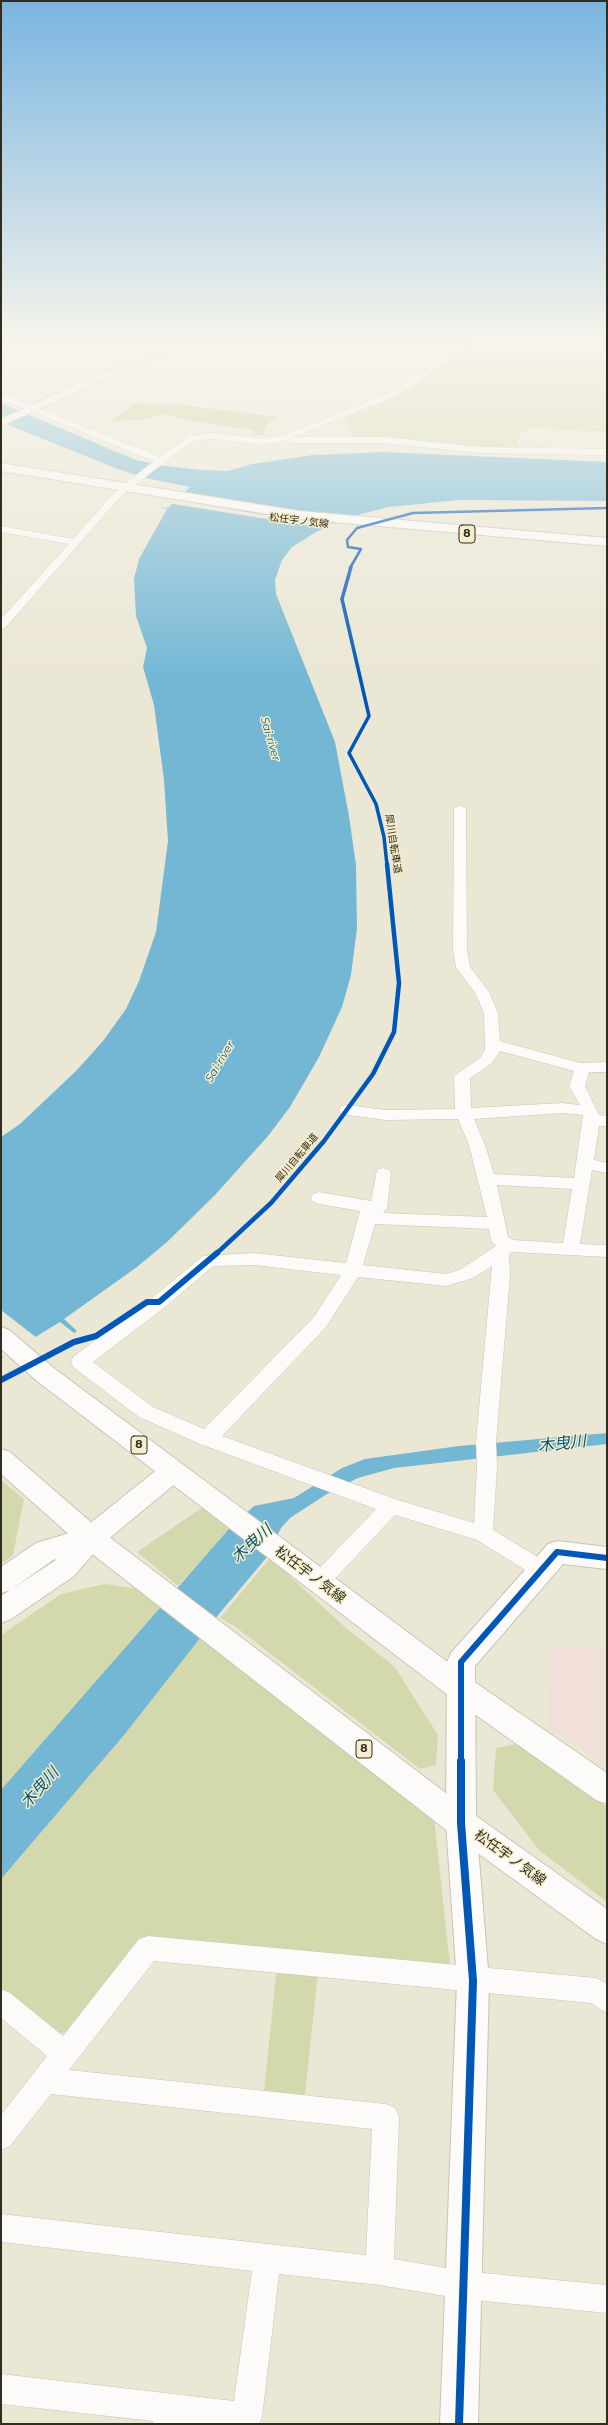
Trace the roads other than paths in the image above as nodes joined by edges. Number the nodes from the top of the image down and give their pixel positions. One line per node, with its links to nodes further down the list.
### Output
1 (139, 453): 3 (street)
2 (170, 453): 3 (street)
3 (158, 461): 5 (street)
4 (7, 468): 5 (main road, 松任宇ノ気線 / 8)
5 (127, 486): 7 (street); 8 (main road, 松任宇ノ気線 / 8)
6 (1, 529): 7 (street)
7 (76, 542): 9 (street)
8 (607, 542)
9 (1, 626)
10 (460, 809): 11 (street)
11 (492, 1045): 13 (street); 15 (street)
12 (607, 1067): 13 (street)
13 (578, 1068): 16 (street)
14 (347, 1110): 15 (street)
15 (464, 1115): 16 (street); 20 (street)
16 (597, 1117): 17 (street)
17 (583, 1163): 18 (street); 21 (street)
18 (607, 1168)
19 (383, 1174): 23 (street)
20 (487, 1179): 21 (street); 24 (street)
21 (581, 1184): 25 (street)
22 (319, 1198): 23 (street)
23 (368, 1213): 24 (street); 28 (street)
24 (496, 1223): 26 (street)
25 (570, 1247): 26 (street); 27 (street)
26 (505, 1248): 28 (street); 34 (street)
27 (607, 1251)
28 (352, 1271): 30 (street); 30 (street)
29 (1, 1336): 32 (main road, 松任宇ノ気線 / 8)
30 (207, 1439): 33 (street)
31 (1, 1458): 35 (main road, 8)
32 (173, 1471): 35 (main road); 39 (main road, 松任宇ノ気線 / 8)
33 (391, 1506): 34 (street); 39 (street)
34 (483, 1534): 37 (street)
35 (91, 1538): 38 (main road); 40 (main road); 43 (main road, 松任宇ノ気線 / 8)
36 (607, 1558): 37 (main road)
37 (542, 1570): 41 (main road)
38 (1, 1582)
39 (320, 1582): 41 (main road, 松任宇ノ気線 / 8)
40 (1, 1611)
41 (463, 1690): 42 (main road, 松任宇ノ気線 / 8); 43 (main road)
42 (607, 1790)
43 (461, 1823): 44 (main road, 松任宇ノ気線 / 8); 45 (main road)
44 (607, 1928)
45 (473, 1980): 46 (street); 48 (street); 54 (main road)
46 (607, 2000)
47 (1, 2002): 48 (street)
48 (65, 2054): 49 (street)
49 (45, 2080): 50 (street); 53 (street)
50 (1, 2137)
51 (1, 2228): 52 (street)
52 (267, 2260): 53 (street); 57 (street)
53 (379, 2271): 54 (street)
54 (463, 2285): 55 (street); 58 (main road)
55 (607, 2299)
56 (1, 2389): 57 (street)
57 (169, 2416)
58 (459, 2424)

